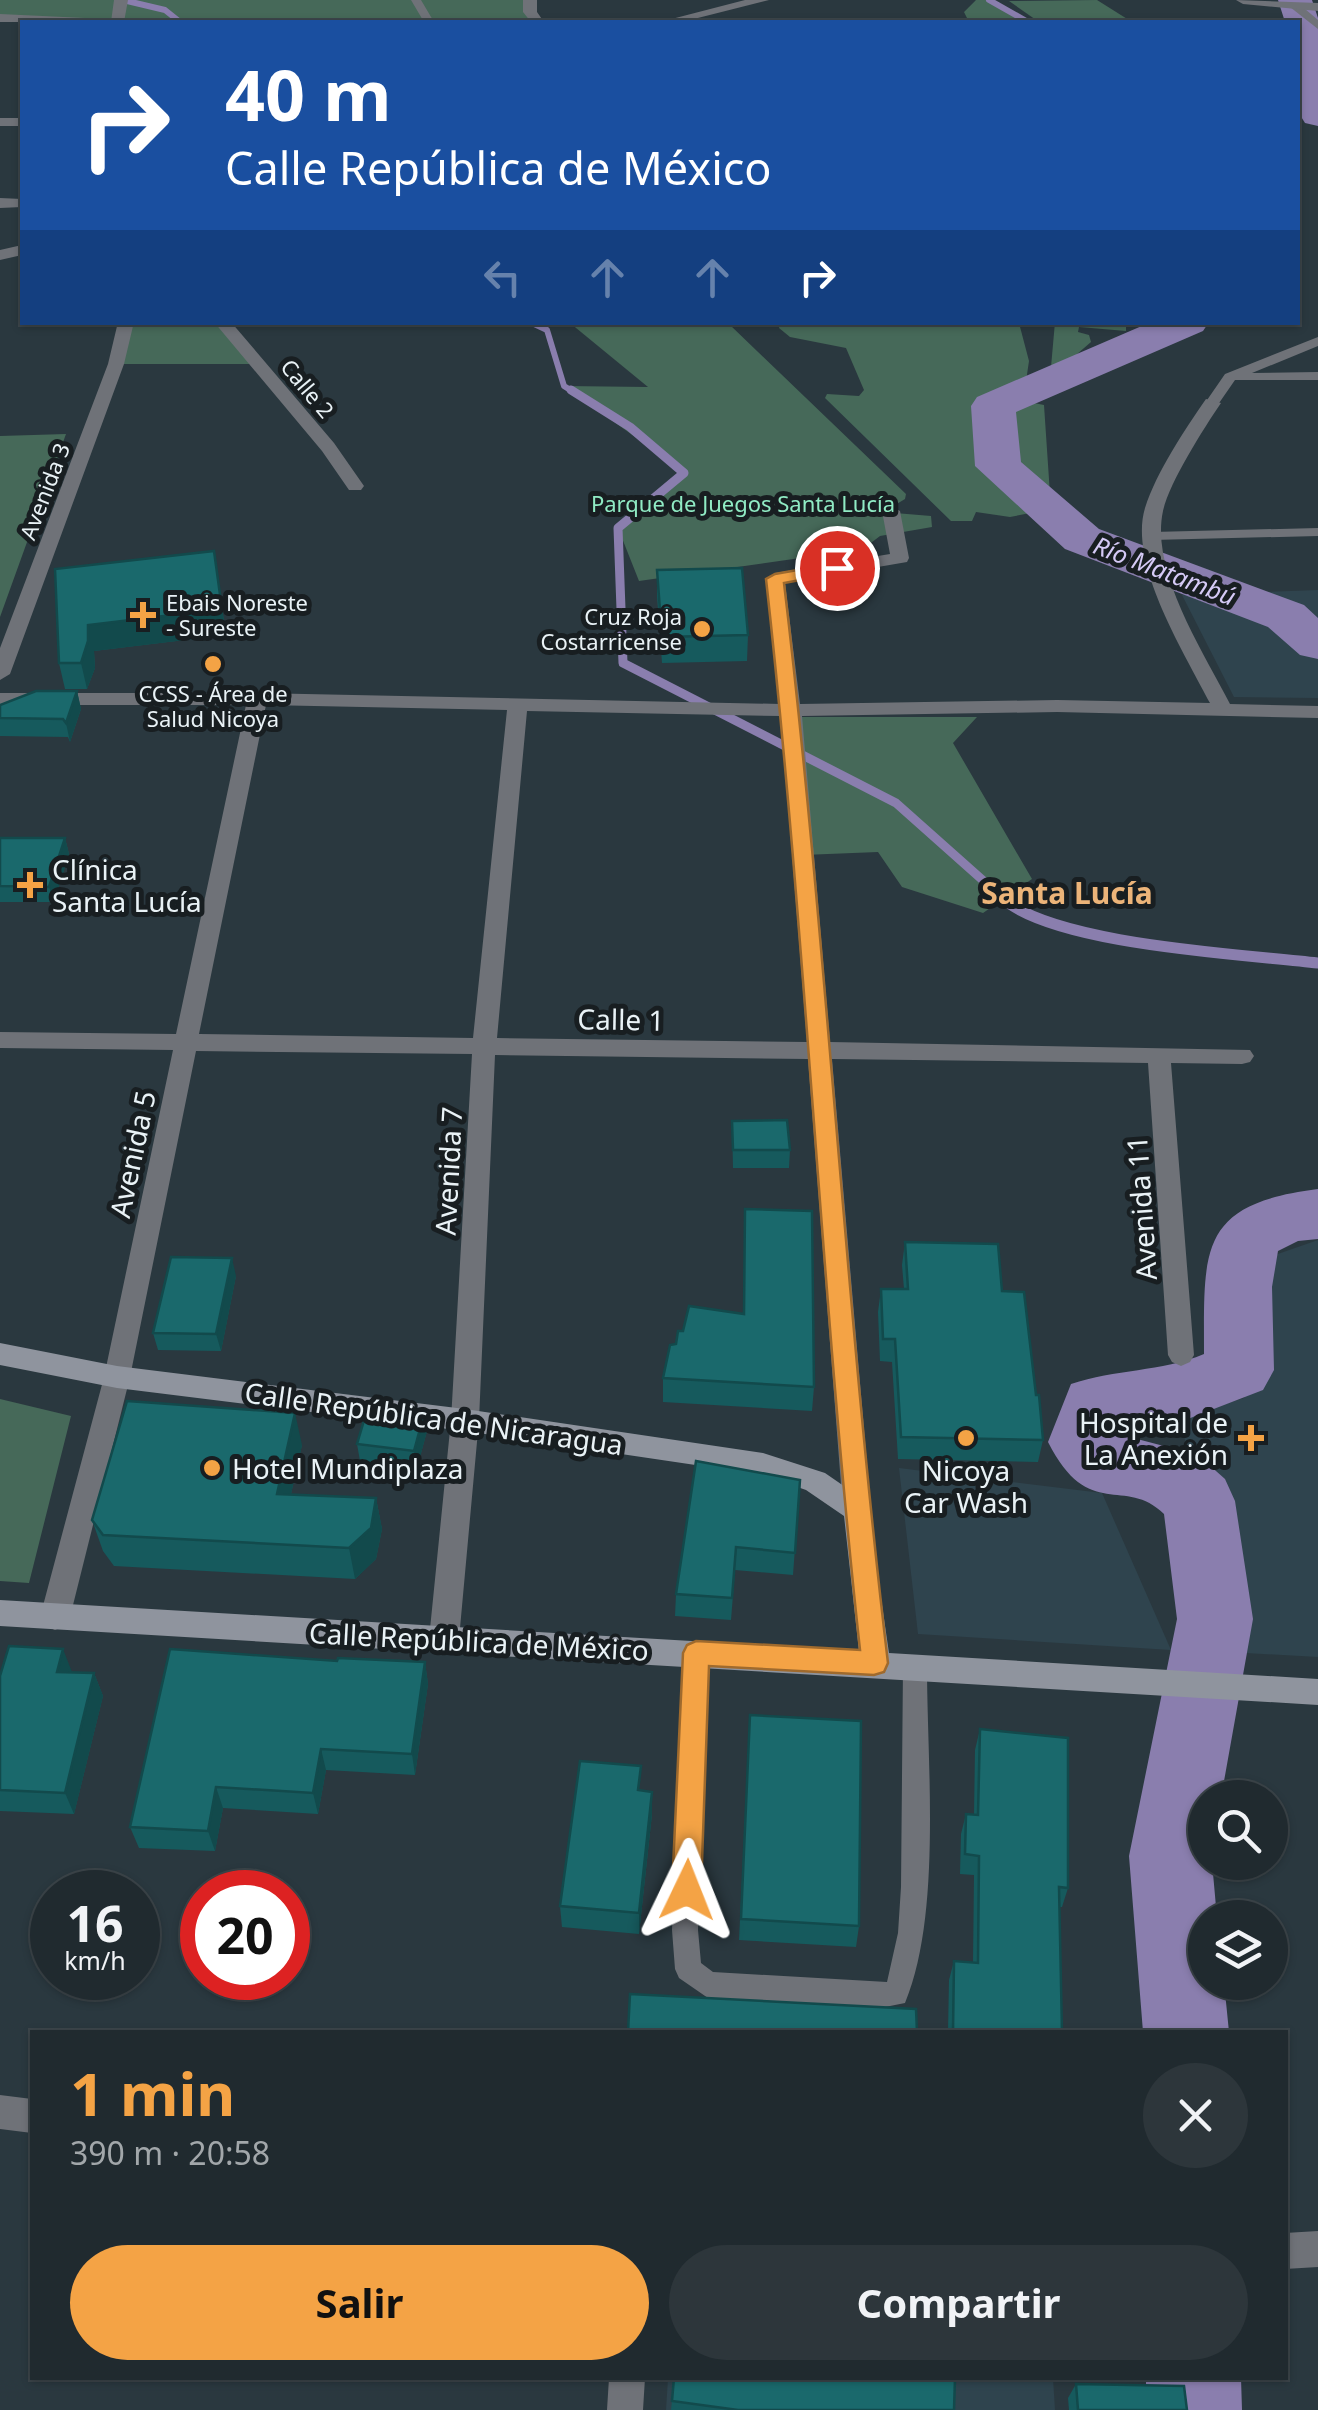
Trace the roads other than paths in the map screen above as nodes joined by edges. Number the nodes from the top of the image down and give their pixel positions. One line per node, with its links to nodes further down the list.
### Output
1 (762, 0): 7 (street)
2 (1244, 0): 3 (street)
3 (1294, 5): 4 (street); 8 (lane)
4 (1318, 7)
5 (0, 18): 6 (street)
6 (42, 20)
7 (677, 20)
8 (1318, 26)
9 (125, 325): 19 (street, Avenida 3)
10 (225, 325): 15 (street, Calle 2)
11 (1318, 341): 13 (lane)
12 (1318, 376): 13 (lane)
13 (1230, 377): 14 (lane)
14 (1212, 403): 18 (street)
15 (355, 486)
16 (891, 512): 23 (street)
17 (1318, 532): 18 (lane)
18 (1151, 542): 24 (street)
19 (0, 674)
20 (0, 699): 21 (street)
21 (257, 699): 22 (street); 27 (street, Avenida 5)
22 (517, 706): 23 (street); 28 (street, Avenida 7)
23 (791, 710): 24 (street); 29 (street)
24 (1222, 710): 25 (street)
25 (1318, 712)
26 (0, 1040): 27 (street, Calle 1)
27 (186, 1045): 28 (street, Calle 1); 34 (street, Avenida 5)
28 (484, 1048): 29 (street, Calle 1); 35 (street, Avenida 7)
29 (821, 1052): 31 (street, Calle 1); 36 (street)
30 (1242, 1056): 31 (street, Calle 1)
31 (1160, 1057): 33 (street, Avenida 11)
32 (0, 1354): 34 (main road, Calle República de Nicaragua)
33 (1182, 1355)
34 (117, 1377): 35 (main road, Calle República de Nicaragua); 38 (street, Avenida 5)
35 (465, 1420): 36 (main road, Calle República de Nicaragua); 39 (street, Avenida 7)
36 (857, 1510): 41 (main road)
37 (0, 1614): 38 (main road, Calle República de México)
38 (55, 1617): 39 (main road, Calle República de México)
39 (444, 1639): 40 (main road, Calle República de México)
40 (696, 1653): 41 (main road, Calle República de México); 42 (lane)
41 (874, 1663): 42 (main road, Calle República de México)
42 (915, 1666): 43 (main road, Calle República de México)
43 (1318, 1692)
44 (0, 2112): 45 (street)
45 (30, 2116)
46 (1318, 2250): 47 (street)
47 (1288, 2251)
48 (627, 2380): 49 (street)
49 (625, 2410)

